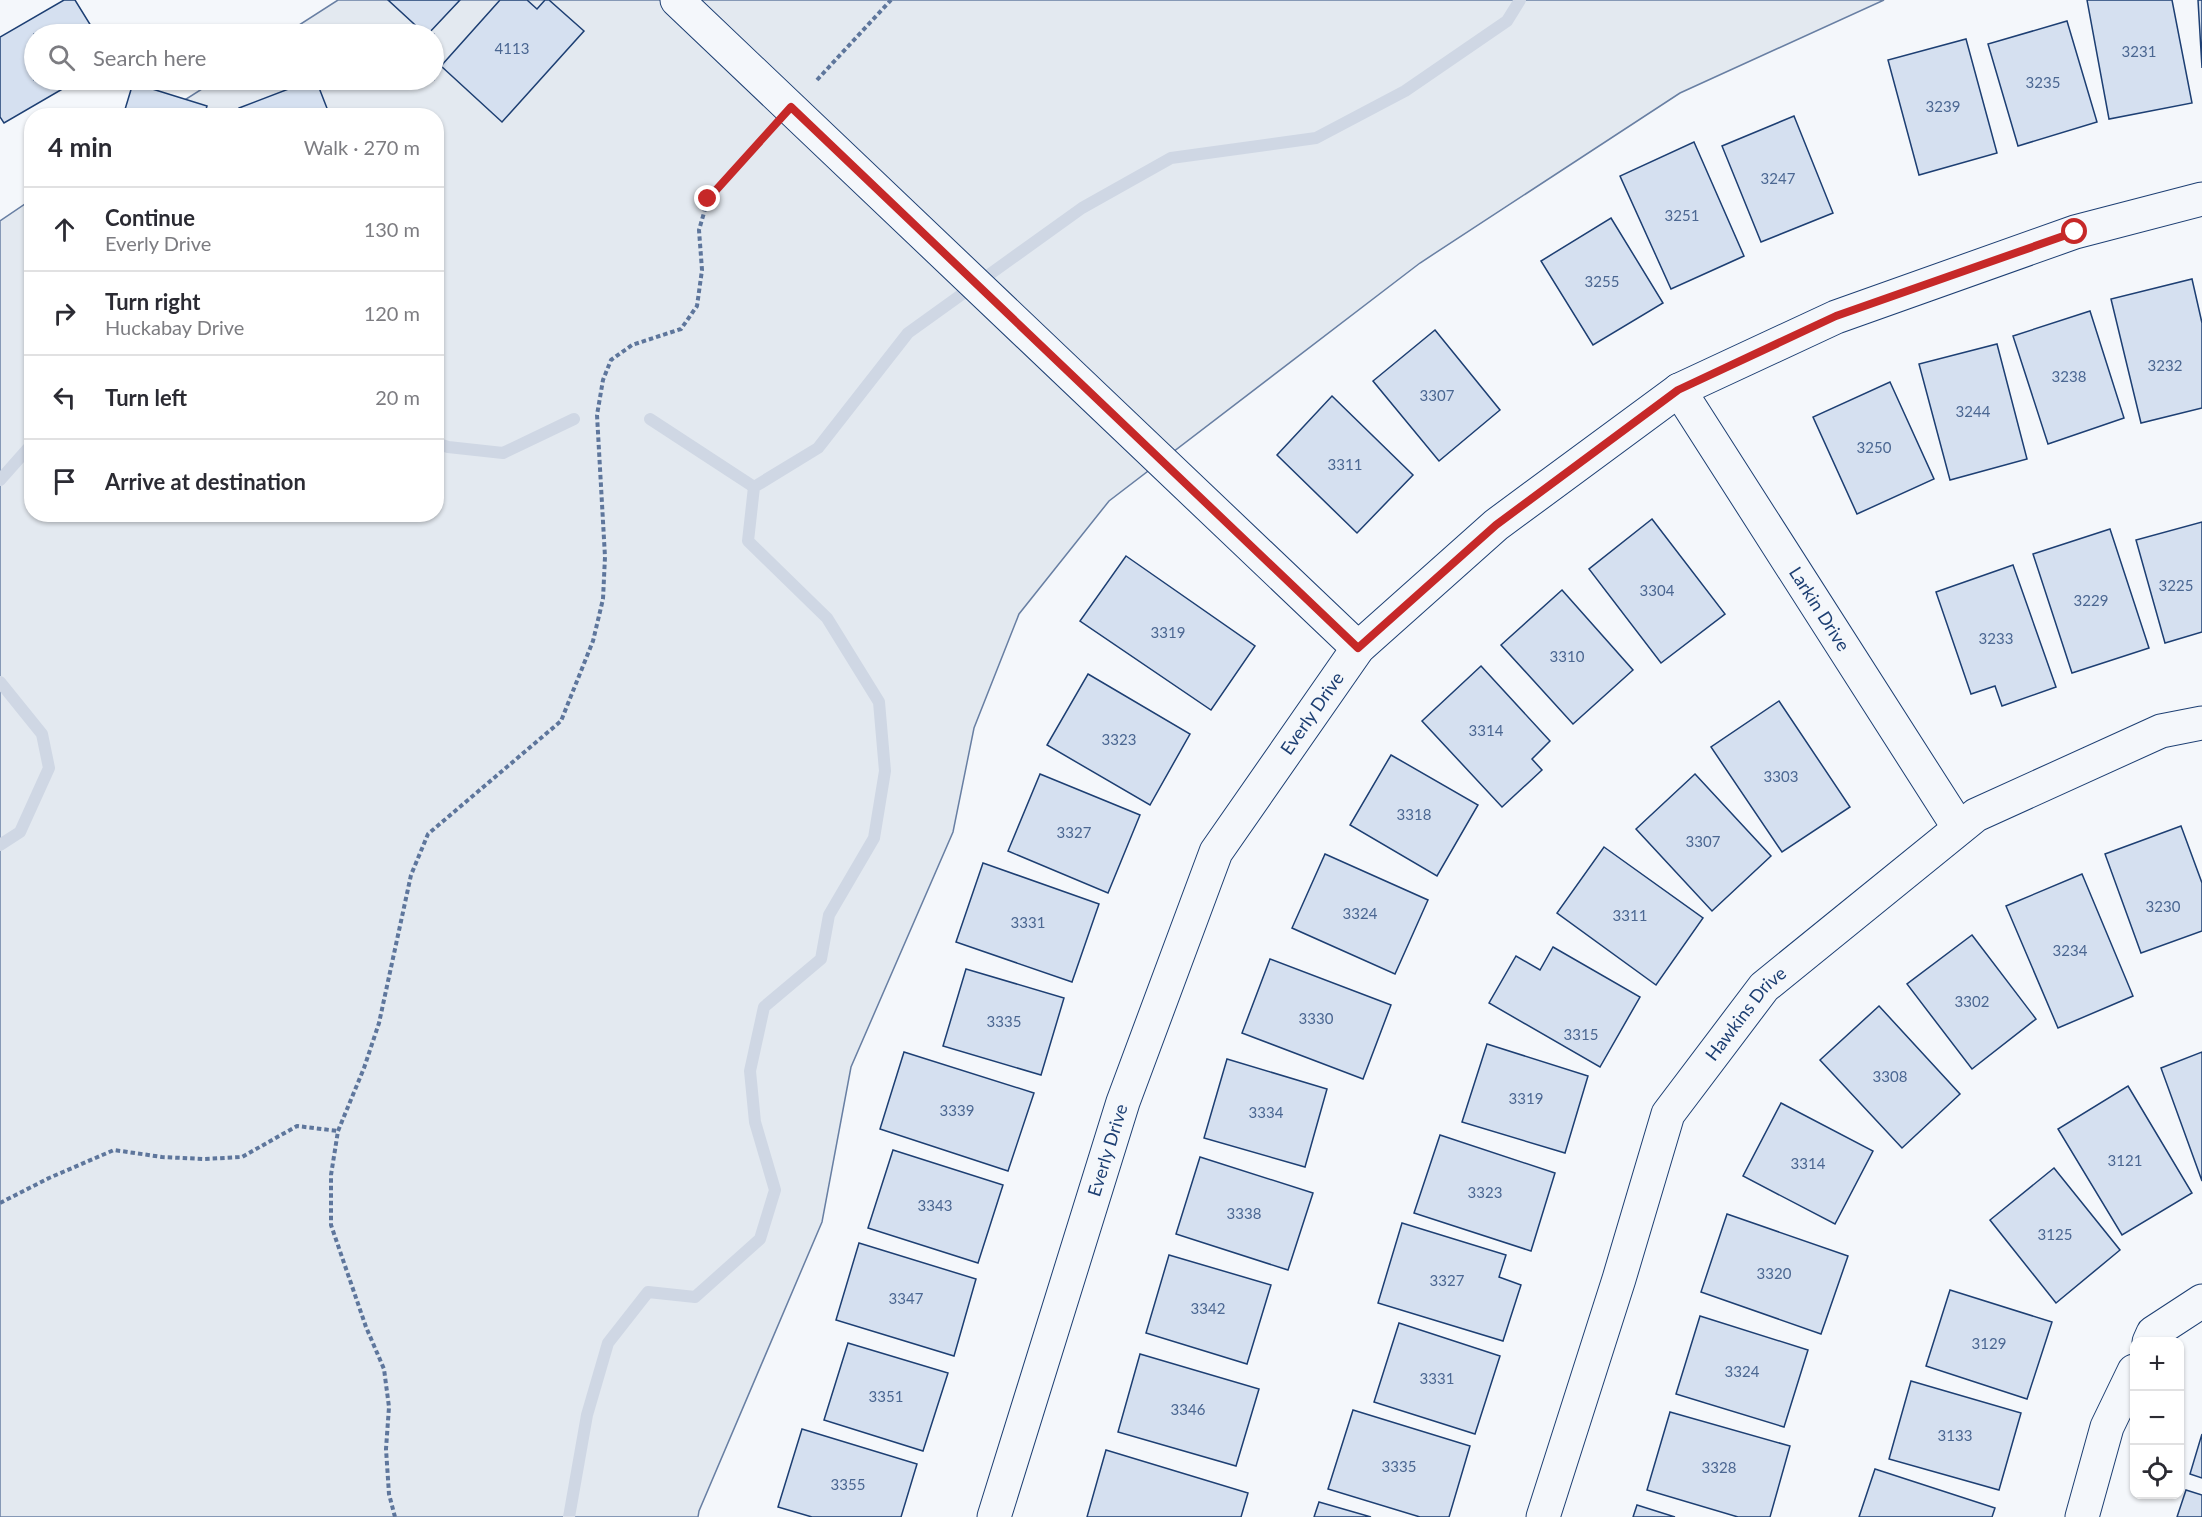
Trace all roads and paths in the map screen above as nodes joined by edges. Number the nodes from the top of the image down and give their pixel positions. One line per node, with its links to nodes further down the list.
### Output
1 (677, 0): 3 (street)
2 (891, 0): 3 (path)
3 (791, 107): 6 (street); 9 (path)
4 (2202, 199): 5 (street, Everly Drive)
5 (1678, 390): 6 (street, Everly Drive); 8 (street, Larkin Drive)
6 (1358, 648): 15 (street, Everly Drive)
7 (2202, 723): 8 (street, Hawkins Drive)
8 (1959, 828): 16 (street, Hawkins Drive)
9 (338, 1131): 10 (path); 14 (path)
10 (0, 1203)
11 (2202, 1301): 12 (street)
12 (2151, 1337)
13 (2130, 1379): 17 (street)
14 (395, 1517)
15 (994, 1517)
16 (1544, 1517)
17 (2082, 1517)

